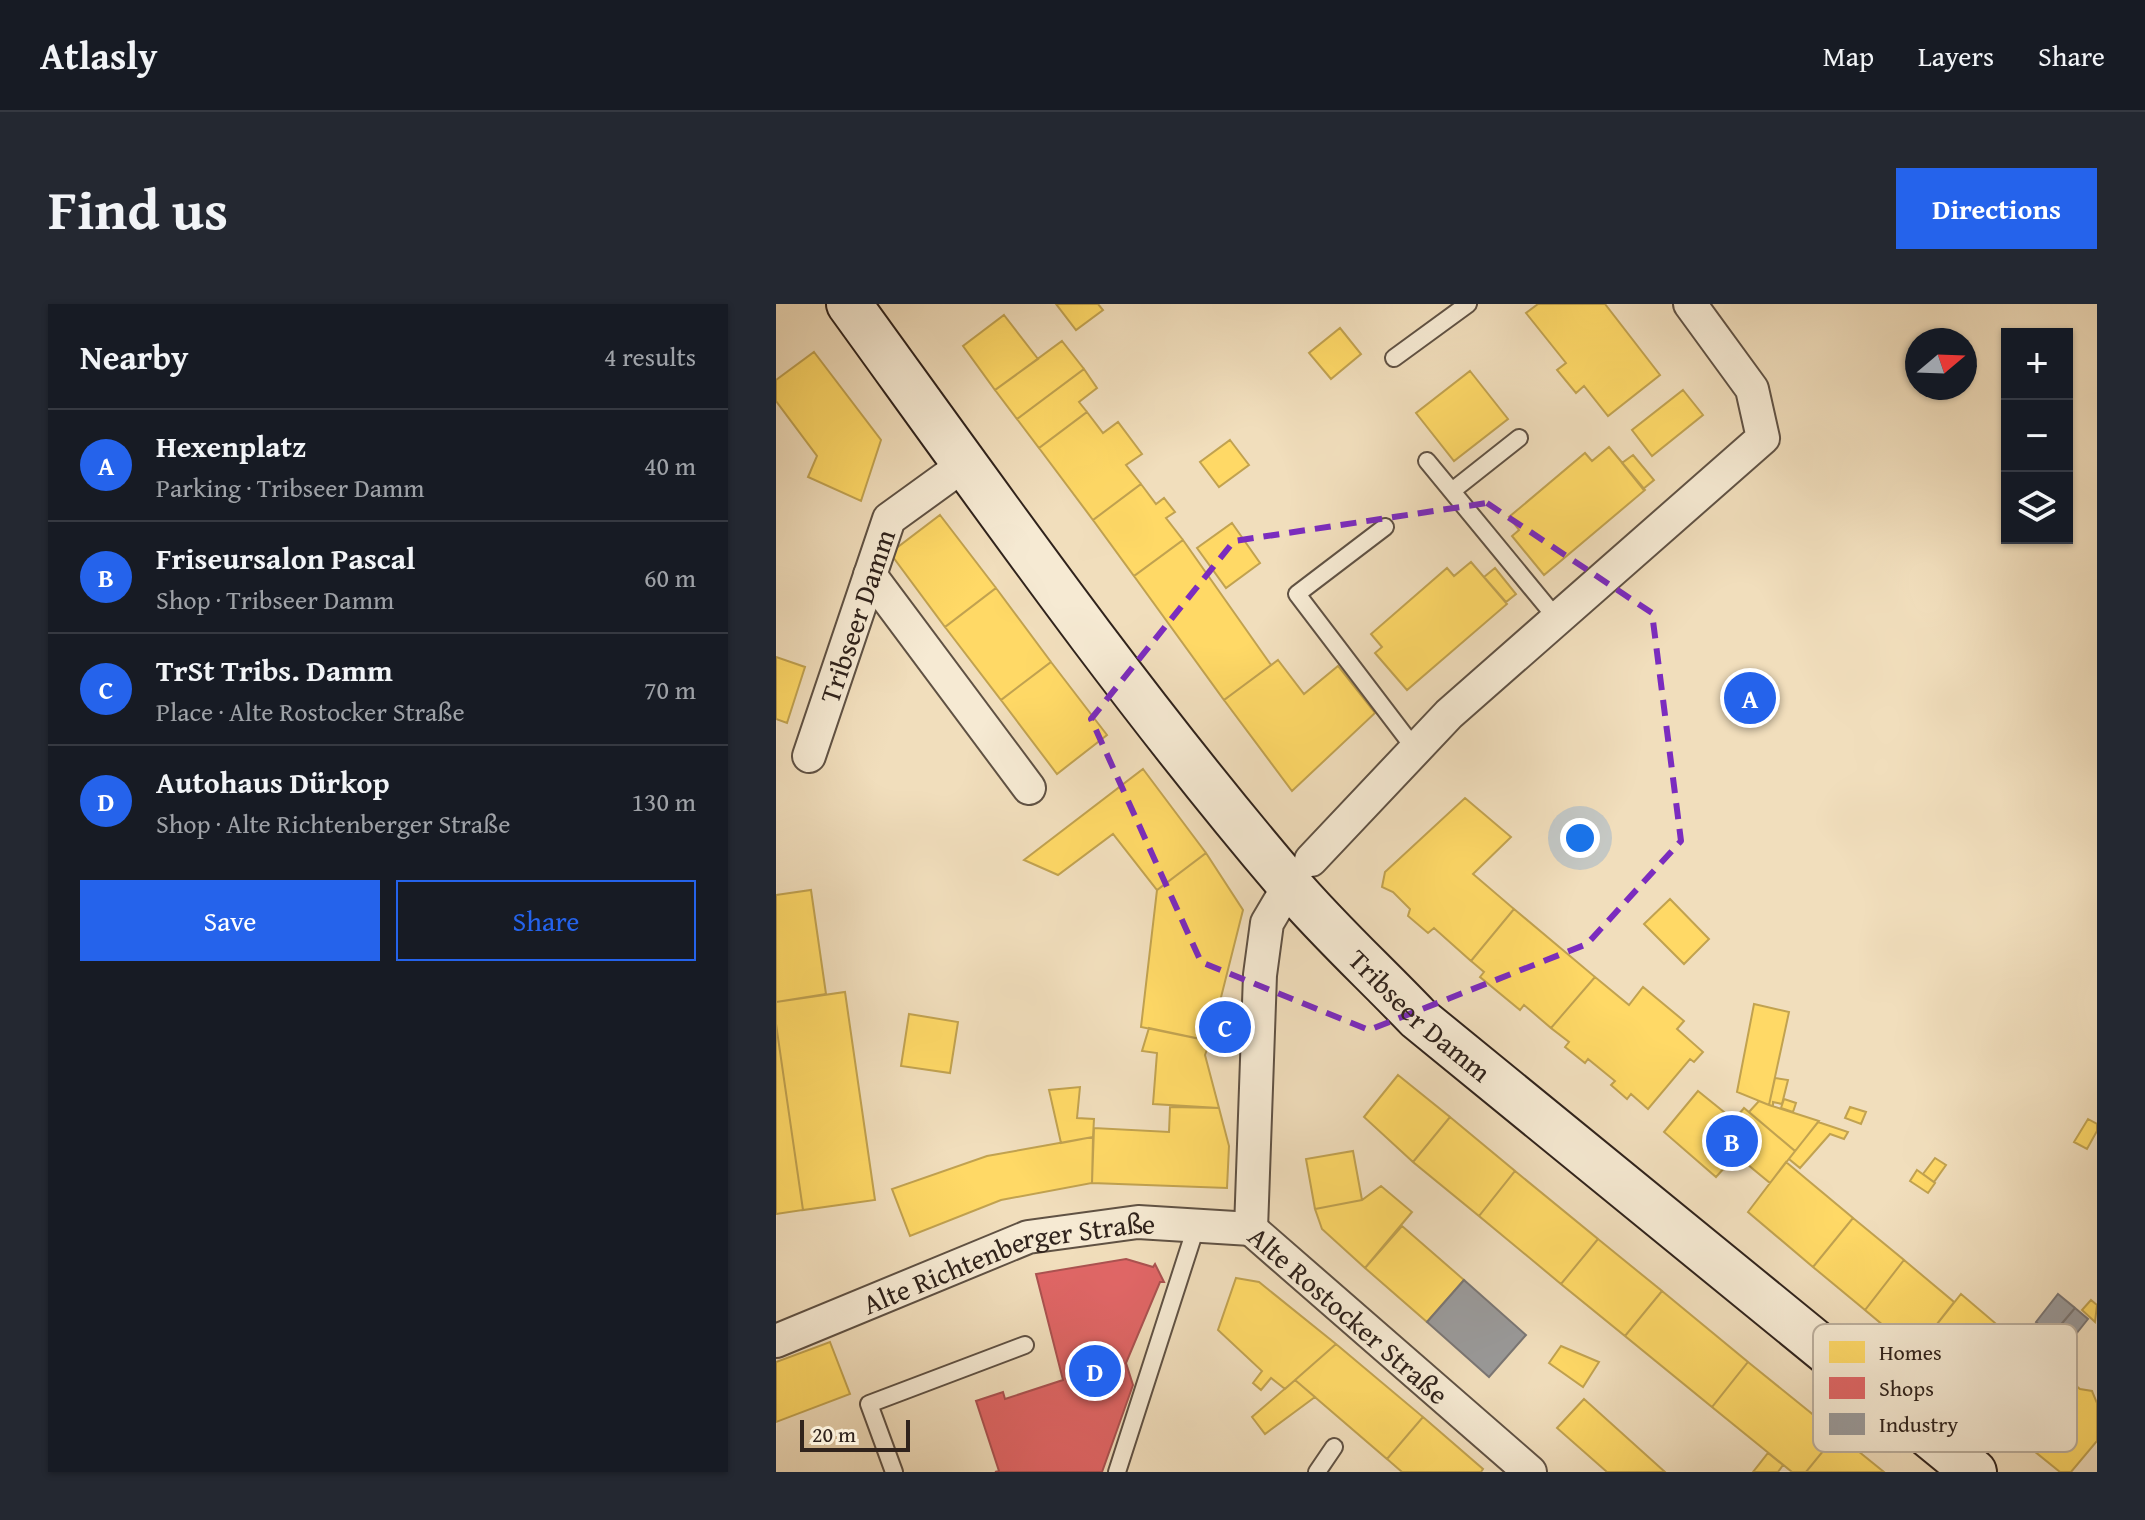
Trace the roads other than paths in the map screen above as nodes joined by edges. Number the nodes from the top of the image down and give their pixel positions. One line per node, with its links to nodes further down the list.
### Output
1 (849, 304): 7 (main road, Tribseer Damm)
2 (1468, 304): 4 (lane)
3 (1690, 304): 11 (street)
4 (1394, 358)
5 (1519, 438): 8 (lane)
6 (1427, 461): 8 (lane)
7 (965, 464): 10 (street, Tribseer Damm); 15 (main road, Tribseer Damm)
8 (1452, 491): 11 (lane)
9 (1385, 527): 12 (lane)
10 (870, 575): 13 (street, Tribseer Damm); 14 (street)
11 (1558, 620): 12 (street)
12 (1415, 749): 15 (street)
13 (809, 756)
14 (1029, 788)
15 (1300, 872): 17 (street, Alte Rostocker Straße); 19 (main road, Tribseer Damm)
16 (1196, 1227): 17 (street, Alte Richtenberger Straße); 18 (street, Alte Richtenberger Straße); 24 (lane)
17 (1251, 1229): 26 (street, Alte Rostocker Straße)
18 (776, 1341)
19 (1813, 1341)
20 (1025, 1345): 23 (lane)
21 (1334, 1447): 25 (lane)
22 (1950, 1452): 27 (main road, Tribseer Damm)
23 (894, 1472)
24 (1117, 1472)
25 (1317, 1472)
26 (1530, 1472)
27 (1974, 1472)

